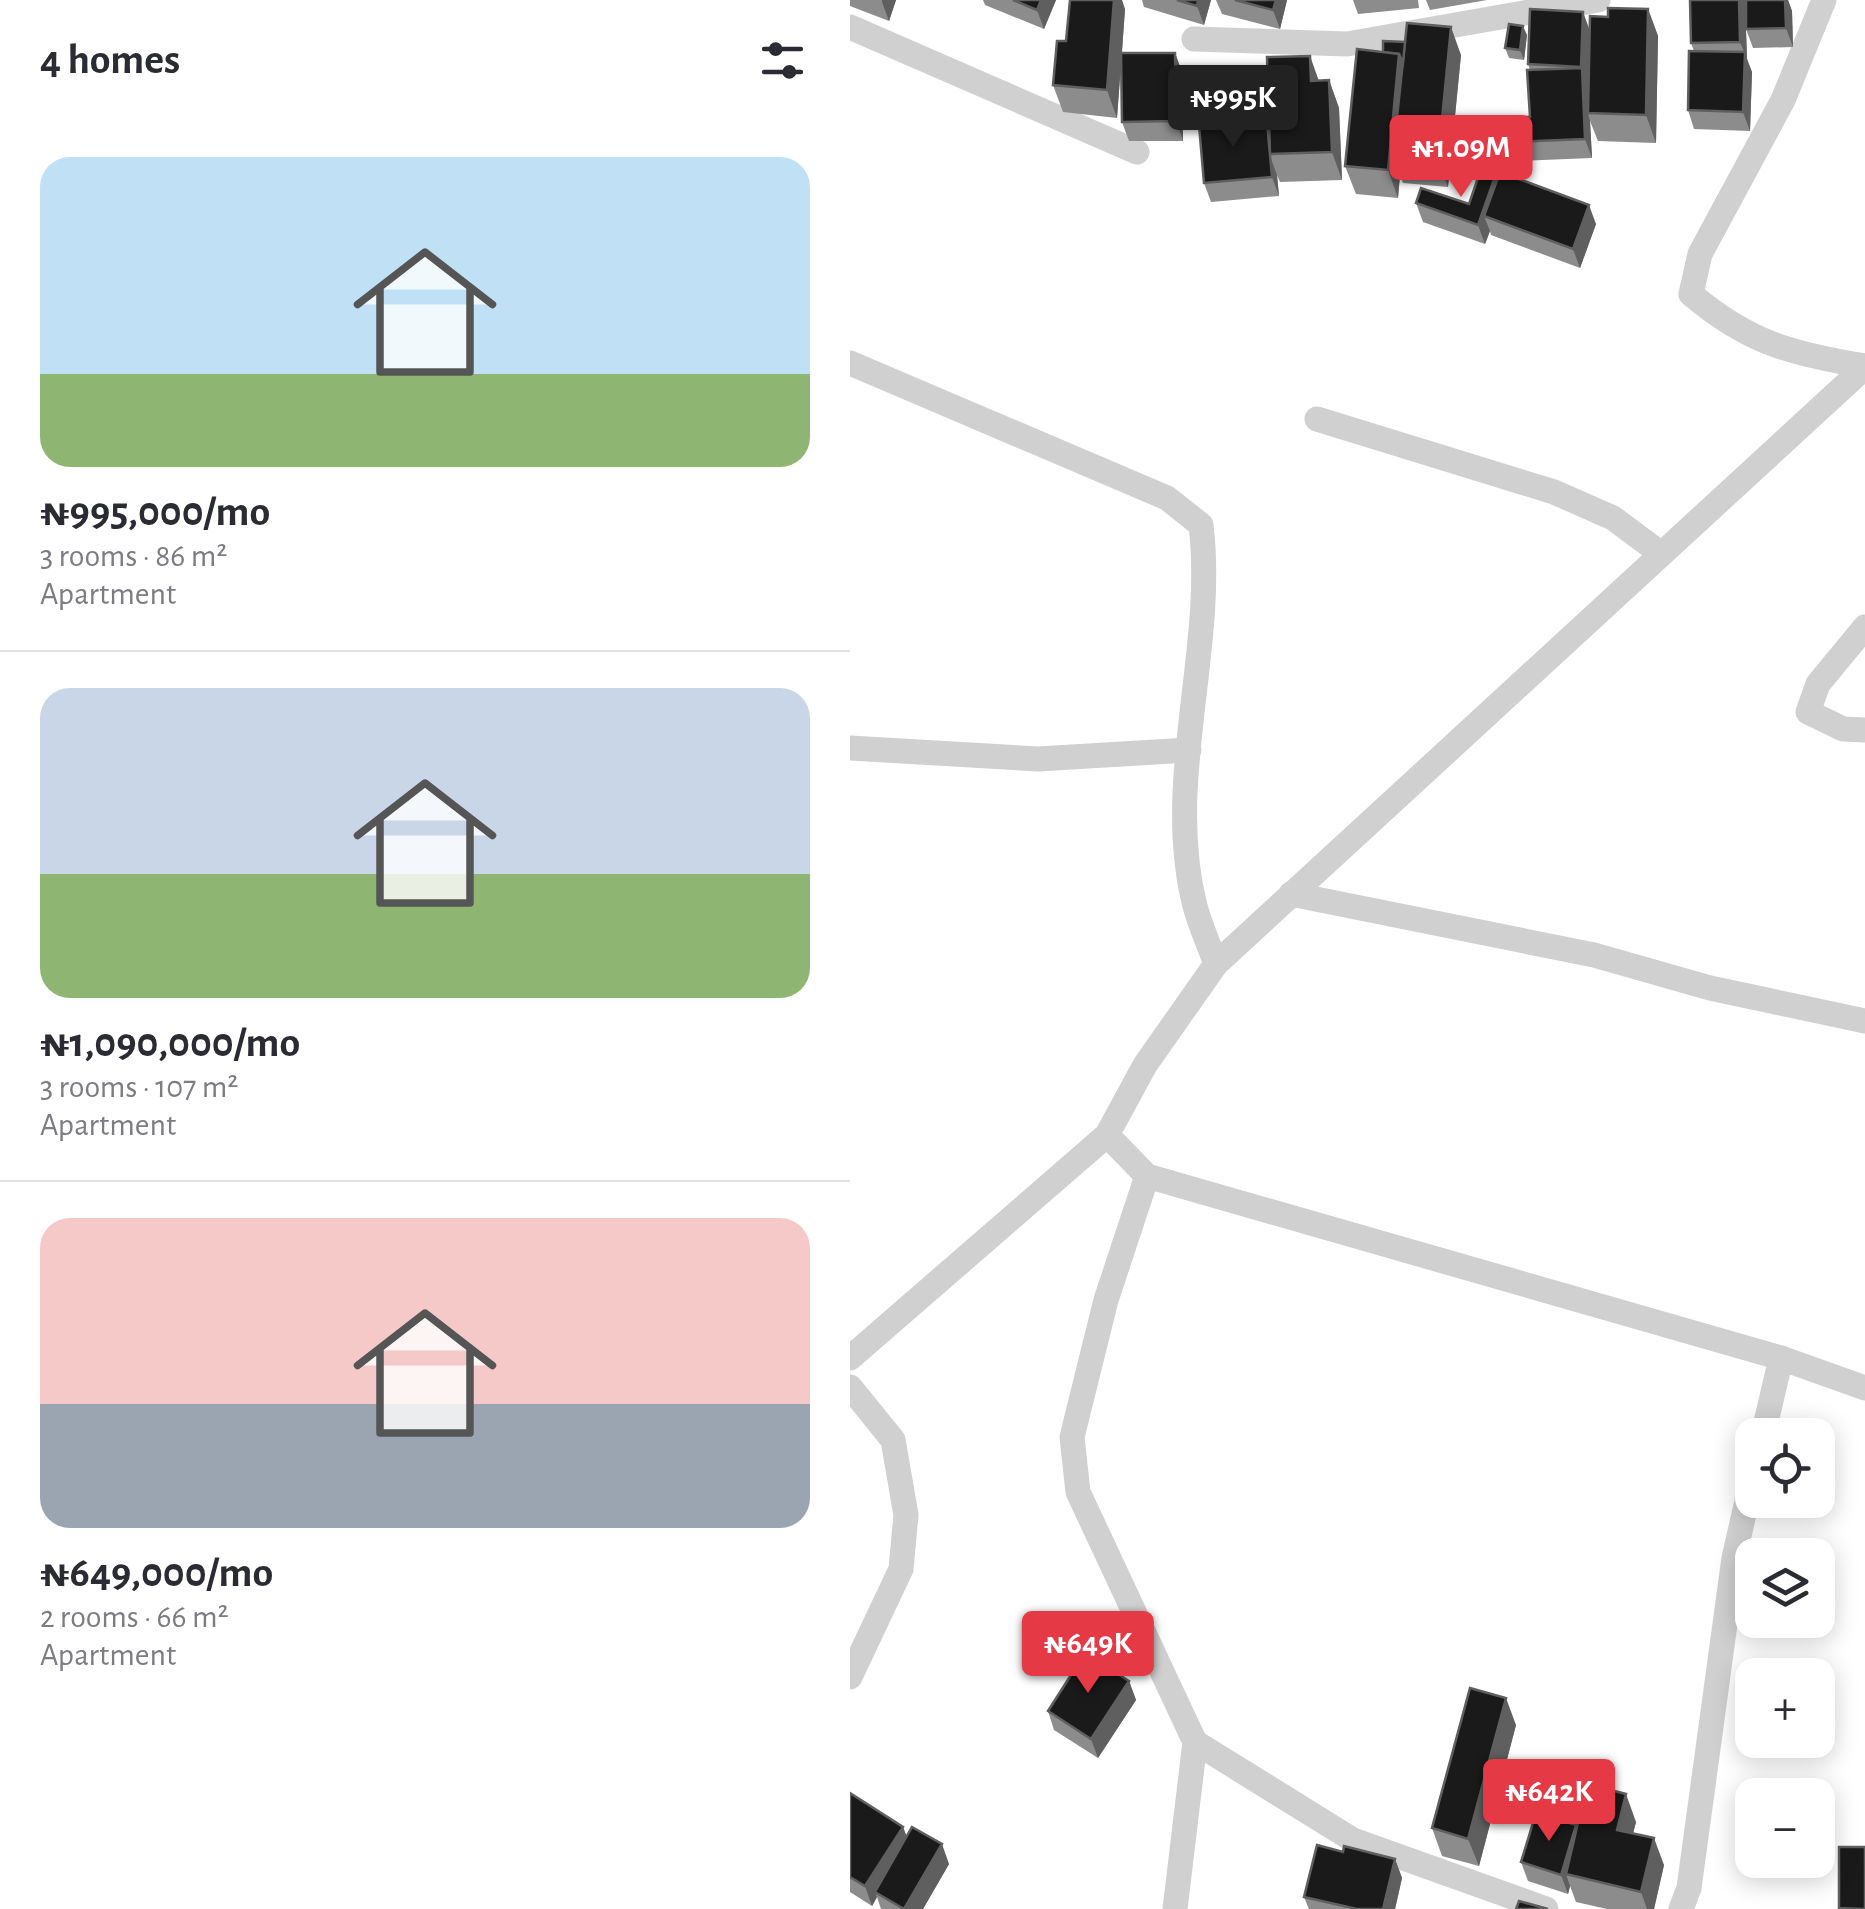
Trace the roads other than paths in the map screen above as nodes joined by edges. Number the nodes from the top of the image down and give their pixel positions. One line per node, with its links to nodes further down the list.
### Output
1 (1598, 0): 4 (street)
2 (1824, 0): 7 (street)
3 (850, 26): 5 (street)
4 (1194, 40)
5 (1137, 152)
6 (850, 363): 13 (street)
7 (1865, 367): 9 (street)
8 (1317, 419): 9 (street)
9 (1660, 553): 14 (street)
10 (1865, 628): 11 (street)
11 (1865, 730)
12 (850, 748): 13 (street)
13 (1189, 750): 15 (street)
14 (1291, 894): 15 (street); 16 (street)
15 (1216, 964): 17 (street)
16 (1865, 1021)
17 (1107, 1135): 18 (street); 19 (street)
18 (1147, 1176): 20 (street); 26 (street)
19 (850, 1358)
20 (1781, 1358): 22 (street); 23 (street)
21 (850, 1387): 25 (street)
22 (1865, 1388)
23 (1767, 1418)
24 (1743, 1518): 29 (street)
25 (850, 1677)
26 (1195, 1742): 27 (street); 28 (street)
27 (1176, 1909)
28 (1546, 1909)
29 (1681, 1909)

